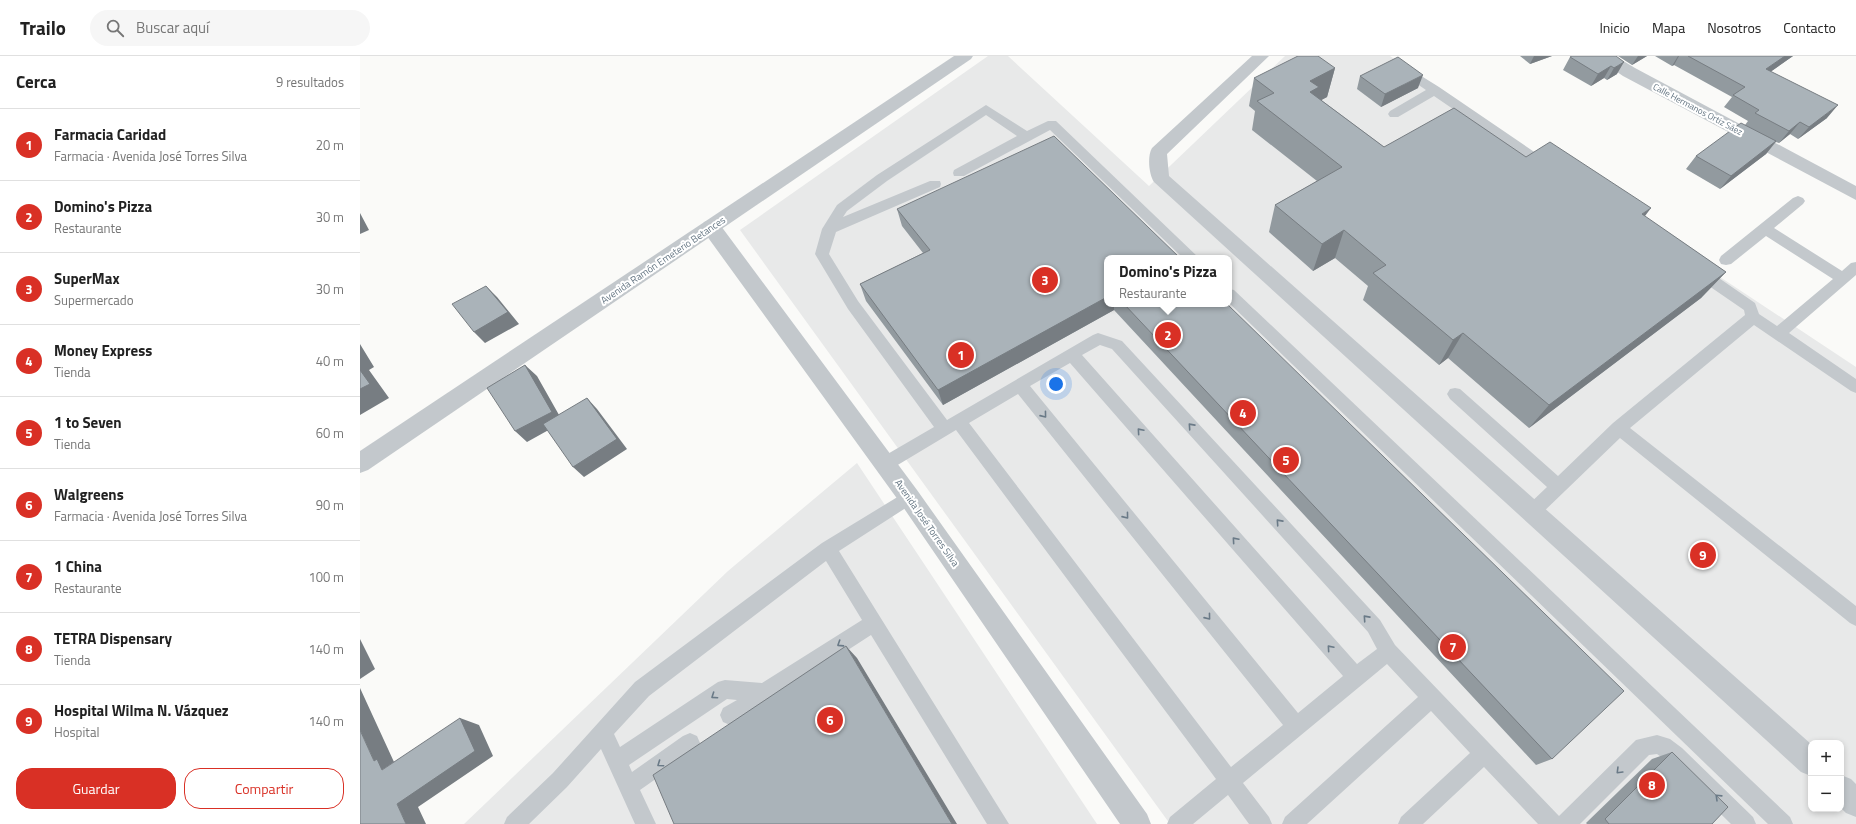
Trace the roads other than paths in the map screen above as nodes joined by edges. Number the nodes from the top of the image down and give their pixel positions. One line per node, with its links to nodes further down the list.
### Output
1 (965, 56): 13 (street, Avenida Ramón Emeterio Betances)
2 (1261, 56): 34 (street)
3 (1604, 56): 11 (street, Calle Hermanos Ortiz Sáez)
4 (1400, 67): 5 (lane)
5 (1435, 90): 6 (lane); 9 (lane)
6 (1394, 114)
7 (1026, 136): 8 (lane); 14 (lane); 16 (lane)
8 (959, 173)
9 (1557, 174)
10 (935, 184): 14 (lane)
11 (1856, 194)
12 (1798, 201): 15 (lane)
13 (711, 227): 30 (street, Avenida Ramón Emeterio Betances); 31 (street, Avenida José Torres Silva)
14 (829, 229): 28 (lane)
15 (1765, 229): 17 (lane); 20 (lane)
16 (1189, 255)
17 (1726, 260)
18 (1686, 263): 22 (lane)
19 (1856, 267): 20 (lane)
20 (1843, 278): 23 (lane)
21 (1232, 297): 64 (lane)
22 (1753, 317): 23 (lane); 29 (lane)
23 (1778, 334): 26 (lane)
24 (1072, 354): 25 (lane); 38 (lane, one-way to 24); 39 (lane, one-way to 24)
25 (1020, 385): 28 (lane); 43 (lane, one-way to 43)
26 (1856, 387)
27 (1455, 394): 32 (lane)
28 (952, 425): 31 (lane); 49 (lane)
29 (1619, 428): 32 (lane); 36 (lane)
30 (360, 463)
31 (885, 464): 33 (street, Avenida José Torres Silva)
32 (1558, 487): 34 (lane)
33 (909, 497): 35 (lane); 56 (street, Avenida José Torres Silva)
34 (1532, 512): 47 (street)
35 (828, 549): 37 (lane); 44 (lane)
36 (1856, 617)
37 (873, 623): 40 (lane, one-way to 40); 55 (lane)
38 (1388, 651): 39 (lane); 41 (lane)
39 (1356, 677): 43 (lane)
40 (765, 693): 42 (lane); 48 (lane, one-way to 48)
41 (1431, 698): 46 (lane); 59 (lane)
42 (730, 715)
43 (1296, 726): 49 (lane)
44 (603, 732): 48 (lane); 53 (lane)
45 (690, 743): 50 (lane, one-way to 50)
46 (1483, 754): 60 (lane); 61 (lane)
47 (1808, 759)
48 (617, 761): 50 (lane)
49 (1230, 781): 57 (lane); 58 (lane)
50 (630, 786): 54 (lane)
51 (1844, 792): 52 (street)
52 (1856, 803)
53 (514, 824)
54 (646, 824)
55 (999, 824)
56 (1137, 824)
57 (1177, 824)
58 (1262, 824)
59 (1292, 824)
60 (1408, 824)
61 (1552, 824)
62 (1566, 824): 63 (lane, one-way to 62)
63 (1746, 824)
64 (1783, 824)

